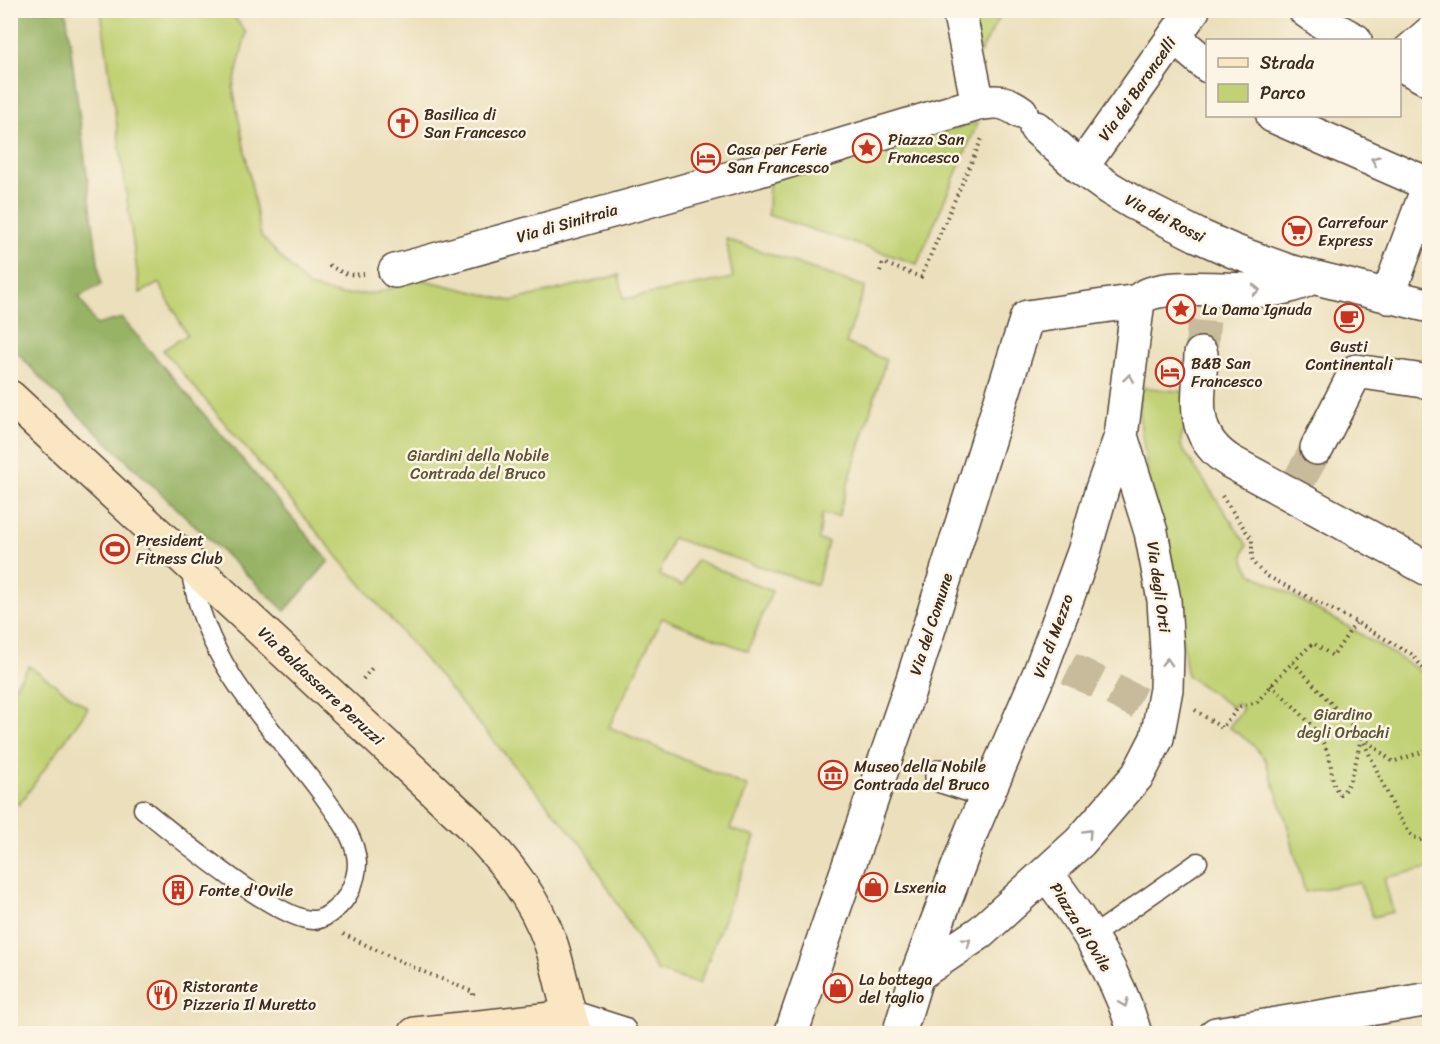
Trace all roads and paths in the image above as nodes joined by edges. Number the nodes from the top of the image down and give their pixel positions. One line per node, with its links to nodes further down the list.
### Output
1 (959, 10): 11 (street)
2 (1193, 10): 5 (street, Via dei Baroncelli)
3 (1316, 21): 6 (street)
4 (1430, 33): 7 (street)
5 (1174, 37): 8 (street); 13 (street, Via dei Baroncelli)
6 (1353, 39)
7 (1401, 58)
8 (1206, 64)
9 (1401, 65): 10 (street)
10 (1430, 80)
11 (1008, 111): 13 (street, Via dei Rossi); 15 (street, Via di Sinitraia); 16 (path)
12 (1275, 117): 14 (street, one-way to 12)
13 (1082, 168): 17 (street, Via dei Rossi)
14 (1429, 184): 18 (street)
15 (395, 271)
16 (880, 271)
17 (1311, 278): 18 (street, Via dei Rossi); 19 (street, one-way to 17)
18 (1389, 297): 20 (street, Via dei Rossi)
19 (1138, 301): 24 (street, Via degli Orti, one-way to 19); 51 (street, Via del Comune)
20 (1430, 306)
21 (1201, 354): 28 (street)
22 (1430, 382): 25 (street)
23 (10, 398): 27 (street, Via Baldassarre Peruzzi)
24 (1121, 436): 33 (street, Via degli Orti, one-way to 24); 37 (street, Via di Mezzo)
25 (1317, 448)
26 (1216, 487): 29 (path)
27 (189, 565): 42 (lane); 48 (street, Via Baldassarre Peruzzi)
28 (1428, 569)
29 (1356, 622): 30 (path); 31 (path)
30 (1293, 662): 32 (path); 34 (path)
31 (1430, 676)
32 (1271, 685): 33 (path); 34 (path)
33 (1156, 702): 41 (street, Via degli Orti, one-way to 33)
34 (1361, 736): 35 (path); 39 (path)
35 (1430, 749)
36 (942, 776): 37 (street)
37 (989, 791): 44 (street, Via di Mezzo)
38 (143, 809): 42 (lane)
39 (1430, 839)
40 (1198, 862): 43 (lane)
41 (1046, 873): 43 (street, Piazza di Ovile); 44 (street, Piazza di Ovile, one-way to 41)
42 (314, 920): 45 (path)
43 (1091, 937): 53 (street, Piazza di Ovile, one-way to 53)
44 (917, 975): 52 (street)
45 (473, 999)
46 (1430, 999): 47 (street)
47 (1365, 1022): 54 (street)
48 (572, 1025): 49 (street); 50 (street)
49 (415, 1034)
50 (620, 1034)
51 (791, 1034)
52 (899, 1034)
53 (1135, 1034)
54 (1216, 1034)

